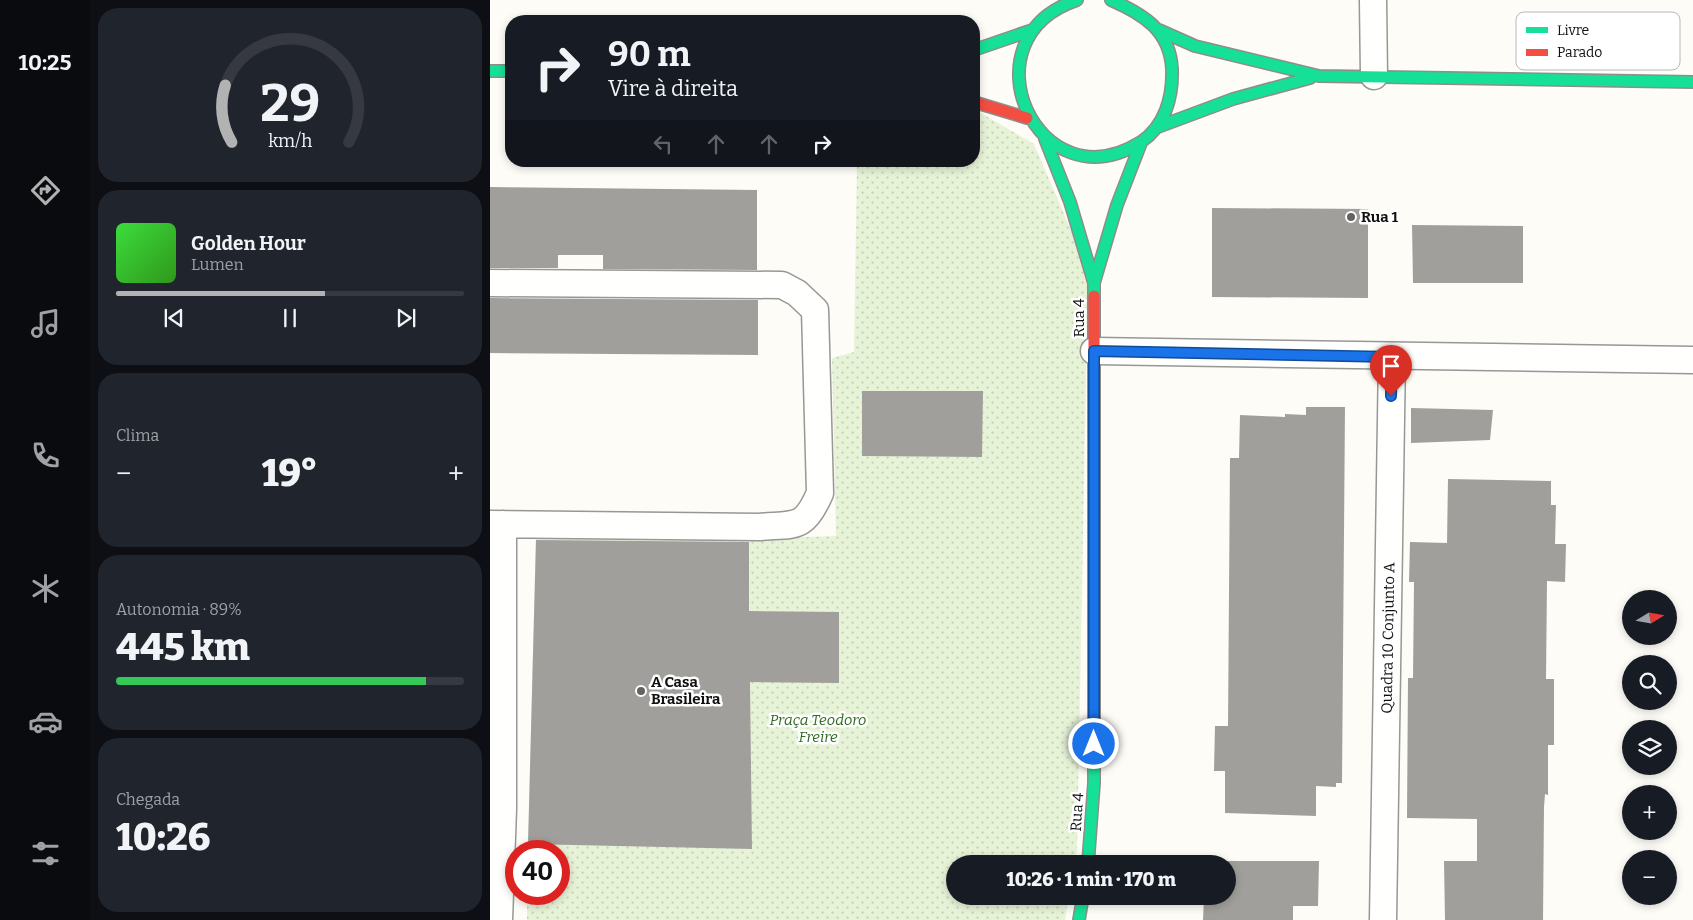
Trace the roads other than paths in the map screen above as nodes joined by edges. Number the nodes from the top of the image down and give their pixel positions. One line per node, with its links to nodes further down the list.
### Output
1 (1077, 0): 5 (street)
2 (1111, 0): 6 (street)
3 (1141, 0): 6 (street)
4 (1373, 0): 13 (street)
5 (1058, 4): 7 (street)
6 (1147, 16): 8 (street)
7 (1032, 30): 9 (street); 16 (street)
8 (1159, 30): 12 (street); 17 (street)
9 (980, 48)
10 (490, 71): 11 (street)
11 (505, 71)
12 (1318, 76): 13 (street); 17 (street)
13 (1374, 76): 14 (street)
14 (1693, 82)
15 (980, 104): 16 (street)
16 (1027, 118): 18 (street)
17 (1158, 127): 19 (street)
18 (1045, 139): 19 (street); 21 (street)
19 (1141, 143): 21 (street)
20 (490, 283): 25 (street)
21 (1094, 283): 22 (street, Rua 4)
22 (1094, 351): 23 (street); 27 (street, Rua 4)
23 (1392, 357): 24 (street); 31 (street, Quadra 10 Conjunto A)
24 (1693, 360)
25 (496, 524): 26 (street)
26 (496, 809): 29 (street)
27 (1090, 855)
28 (1082, 905): 30 (street)
29 (499, 920)
30 (1079, 920)
31 (1383, 920)

